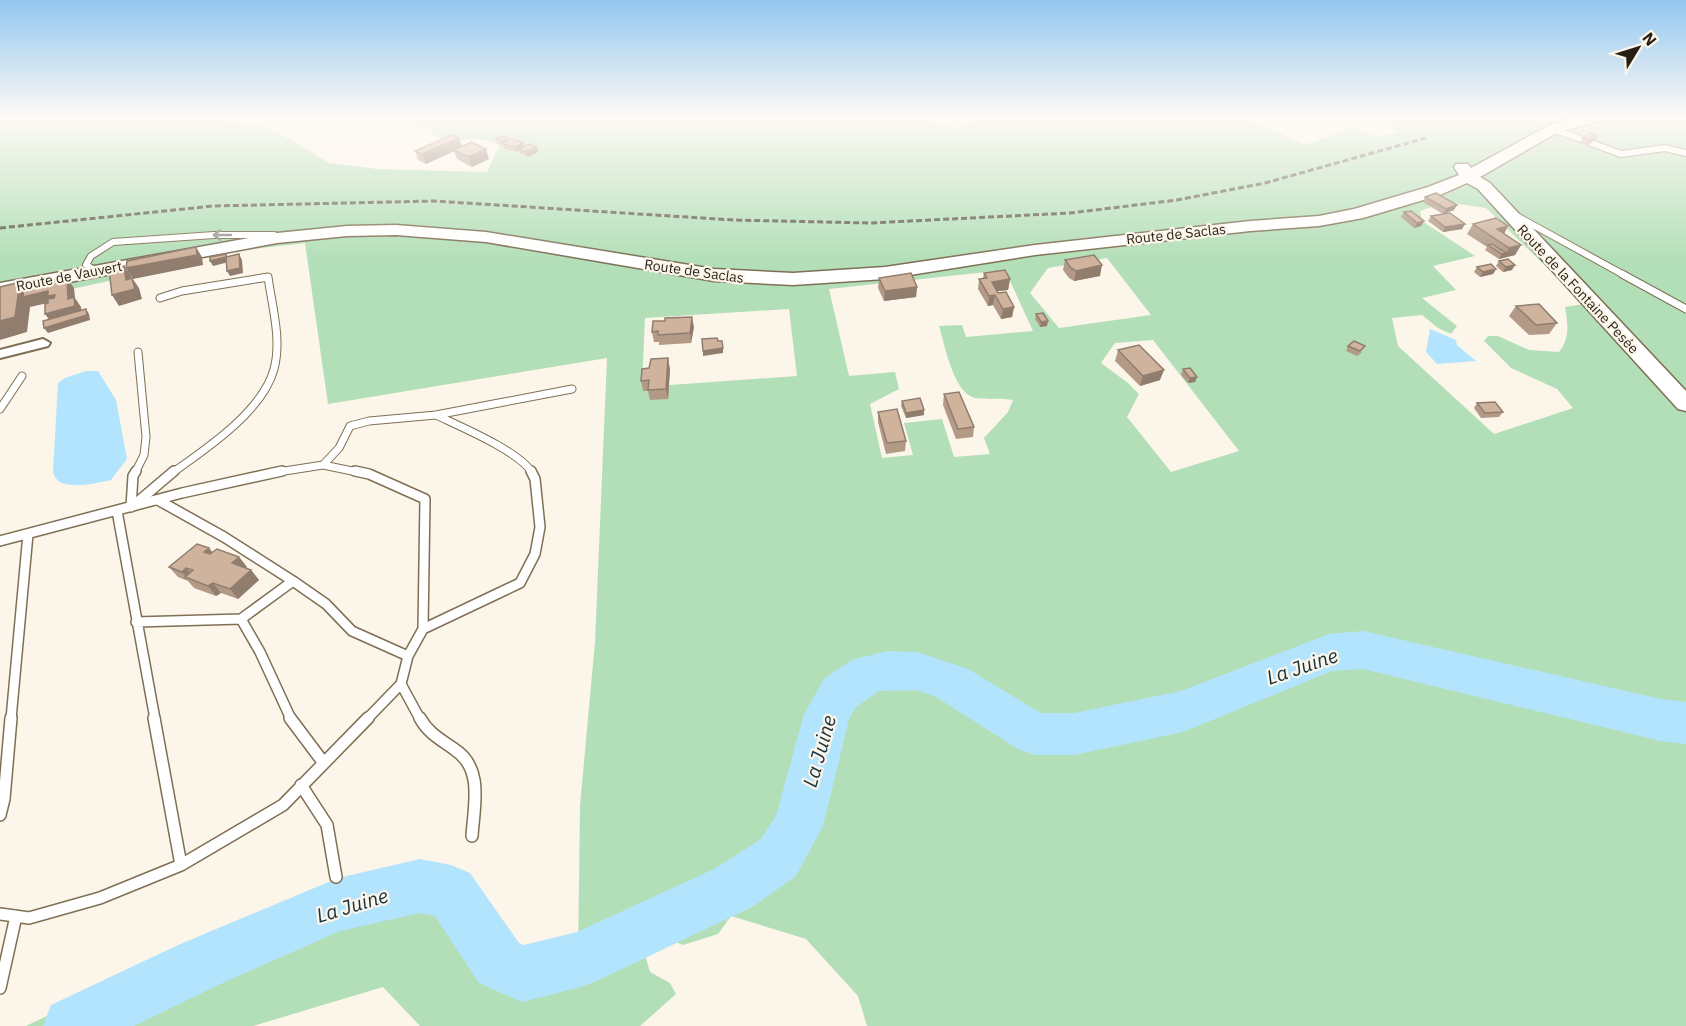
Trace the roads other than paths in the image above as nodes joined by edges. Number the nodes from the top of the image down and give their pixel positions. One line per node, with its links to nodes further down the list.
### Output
1 (1480, 164): 2 (main road, Route de Saclas)
2 (1464, 171): 3 (main road, Route de la Fontaine Pesée); 4 (main road, Route de Saclas)
3 (1504, 209): 10 (lane); 16 (main road, Route de la Fontaine Pesée)
4 (301, 236): 5 (main road, Route de Saclas); 6 (lane, one-way to 6)
5 (139, 262): 6 (main road, Route de Vauvert)
6 (85, 270): 7 (main road, Route de Vauvert); 8 (lane)
7 (0, 289)
8 (20, 294)
9 (160, 298): 21 (lane)
10 (1686, 309)
11 (43, 344): 13 (street)
12 (138, 352): 21 (lane)
13 (0, 354)
14 (22, 376): 17 (lane)
15 (572, 389): 18 (lane)
16 (1686, 404)
17 (0, 409)
18 (436, 415): 19 (lane); 28 (lane)
19 (323, 465): 20 (lane); 28 (lane)
20 (158, 500): 21 (lane); 25 (lane)
21 (131, 507): 22 (lane)
22 (117, 511): 23 (lane); 27 (lane)
23 (28, 534): 24 (lane); 33 (lane)
24 (0, 541)
25 (293, 581): 26 (lane); 29 (lane)
26 (241, 619): 27 (lane); 31 (lane)
27 (136, 622): 35 (lane)
28 (423, 629): 29 (lane)
29 (408, 656): 30 (lane)
30 (401, 684): 31 (lane); 34 (lane)
31 (323, 762): 32 (lane)
32 (301, 785): 35 (lane); 36 (lane)
33 (0, 815)
34 (472, 836)
35 (181, 865): 38 (lane)
36 (336, 877)
37 (0, 914): 38 (lane)
38 (16, 916): 39 (lane)
39 (0, 988)

